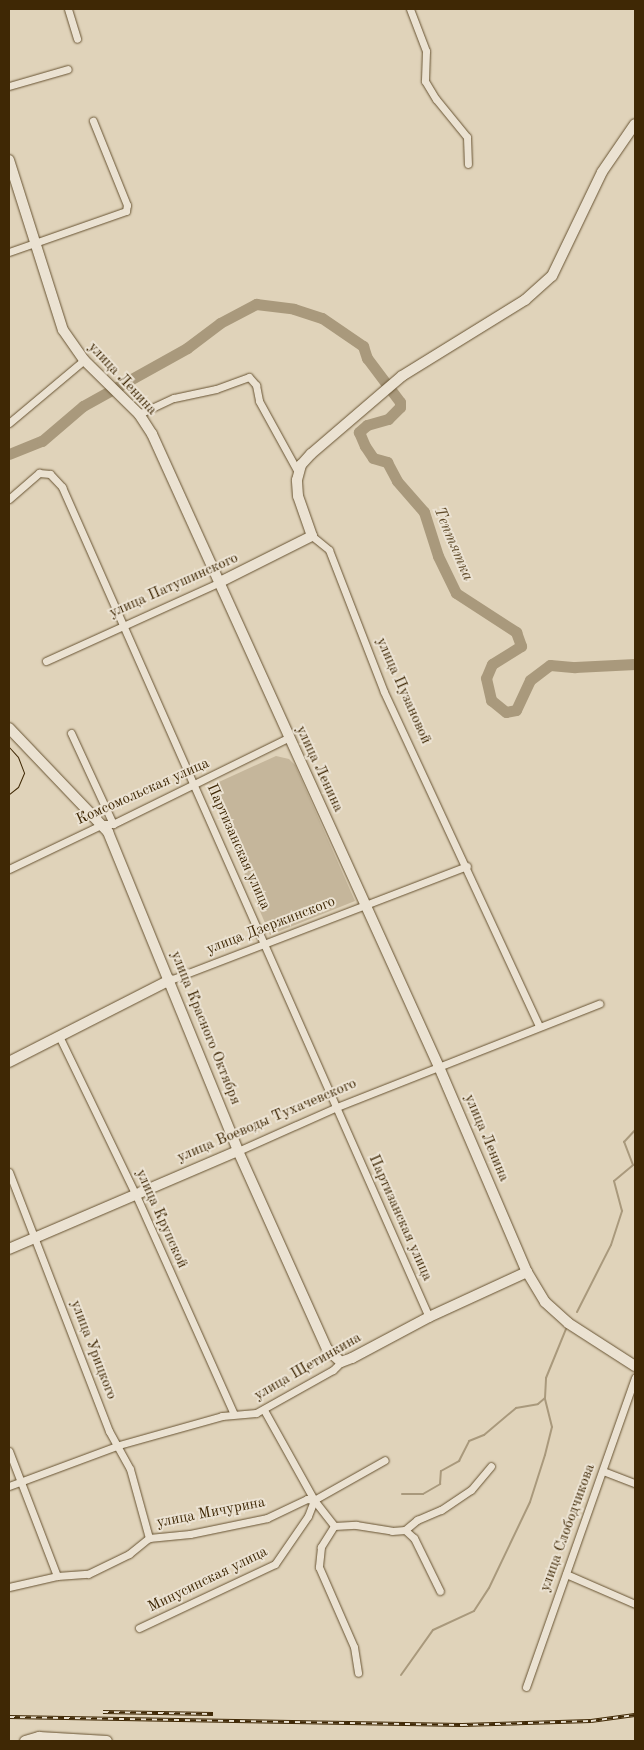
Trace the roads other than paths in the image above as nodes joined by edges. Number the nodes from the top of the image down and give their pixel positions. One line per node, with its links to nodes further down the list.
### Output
1 (68, 9): 3 (street)
2 (410, 9): 9 (street)
3 (77, 38)
4 (68, 69): 5 (street)
5 (9, 86)
6 (94, 121): 10 (street)
7 (635, 124): 15 (main road)
8 (9, 160): 10 (main road, улица Ленина)
9 (468, 164)
10 (35, 243): 11 (street); 12 (main road, улица Ленина)
11 (9, 252)
12 (84, 360): 13 (main road, улица Ленина); 14 (street)
13 (139, 414): 15 (street); 18 (main road, улица Ленина)
14 (9, 423)
15 (298, 472): 17 (main road, улица Пузановой)
16 (9, 499): 19 (street, Партизанская улица)
17 (312, 536): 18 (main road, улица Патушинского); 26 (street, улица Пузановой)
18 (220, 582): 19 (street, улица Патушинского); 23 (main road, улица Ленина)
19 (125, 625): 20 (street, улица Патушинского); 24 (street, Партизанская улица)
20 (46, 661)
21 (9, 728): 25 (main road, улица Красного Октября)
22 (71, 733): 25 (street)
23 (288, 738): 24 (street, Комсомольская улица); 28 (main road, улица Ленина)
24 (195, 784): 25 (street, Комсомольская улица); 29 (street, Партизанская улица)
25 (108, 824): 27 (street, Комсомольская улица); 30 (main road, улица Красного Октября)
26 (467, 866): 28 (street, улица Дзержинского); 32 (street, улица Пузановой)
27 (9, 870)
28 (367, 906): 29 (street, улица Дзержинского); 35 (main road, улица Ленина)
29 (266, 944): 30 (street, улица Дзержинского); 36 (street, Партизанская улица)
30 (170, 980): 33 (main road, улица Дзержинского); 37 (main road, улица Красного Октября)
31 (599, 1004): 32 (street, улица Воеводы Тухачевского)
32 (539, 1026): 35 (street, улица Воеводы Тухачевского)
33 (59, 1036): 34 (main road, улица Дзержинского); 39 (street, улица Крупской)
34 (9, 1062)
35 (439, 1067): 36 (street, улица Воеводы Тухачевского); 42 (main road, улица Ленина)
36 (336, 1107): 37 (street, улица Воеводы Тухачевского); 43 (street, Партизанская улица)
37 (238, 1151): 39 (main road, улица Воеводы Тухачевского); 44 (main road, улица Красного Октября)
38 (9, 1172): 40 (street, улица Урицкого)
39 (135, 1193): 40 (main road, улица Воеводы Тухачевского); 48 (street, улица Крупской)
40 (34, 1238): 41 (main road, улица Воеводы Тухачевского); 49 (street, улица Урицкого)
41 (9, 1249)
42 (527, 1272): 43 (main road, улица Щетинкина); 45 (main road, улица Ленина)
43 (429, 1317): 44 (main road, улица Щетинкина)
44 (341, 1362): 47 (street, улица Щетинкина)
45 (635, 1366)
46 (635, 1378): 53 (street, улица Слободчикова)
47 (264, 1410): 48 (street, улица Щетинкина); 57 (street)
48 (234, 1414): 49 (street, улица Щетинкина)
49 (119, 1445): 54 (street, улица Щетинкина); 60 (street, улица Урицкого)
50 (9, 1451): 54 (street)
51 (385, 1460): 57 (street, улица Мичурина)
52 (491, 1466): 59 (street)
53 (603, 1471): 55 (street); 61 (street, улица Слободчикова)
54 (21, 1481): 56 (street, улица Щетинкина); 62 (street)
55 (635, 1483)
56 (9, 1486)
57 (314, 1500): 58 (street); 60 (street, улица Мичурина); 66 (street, Минусинская улица)
58 (334, 1526): 59 (street); 67 (street)
59 (405, 1530): 64 (street)
60 (149, 1538): 62 (street, улица Мичурина)
61 (566, 1574): 65 (street); 68 (street, улица Слободчикова)
62 (57, 1576): 63 (street, улица Мичурина)
63 (9, 1587)
64 (440, 1590)
65 (635, 1604)
66 (139, 1628)
67 (358, 1673)
68 (526, 1687)
69 (25, 1741): 70 (main road)
70 (107, 1741)

